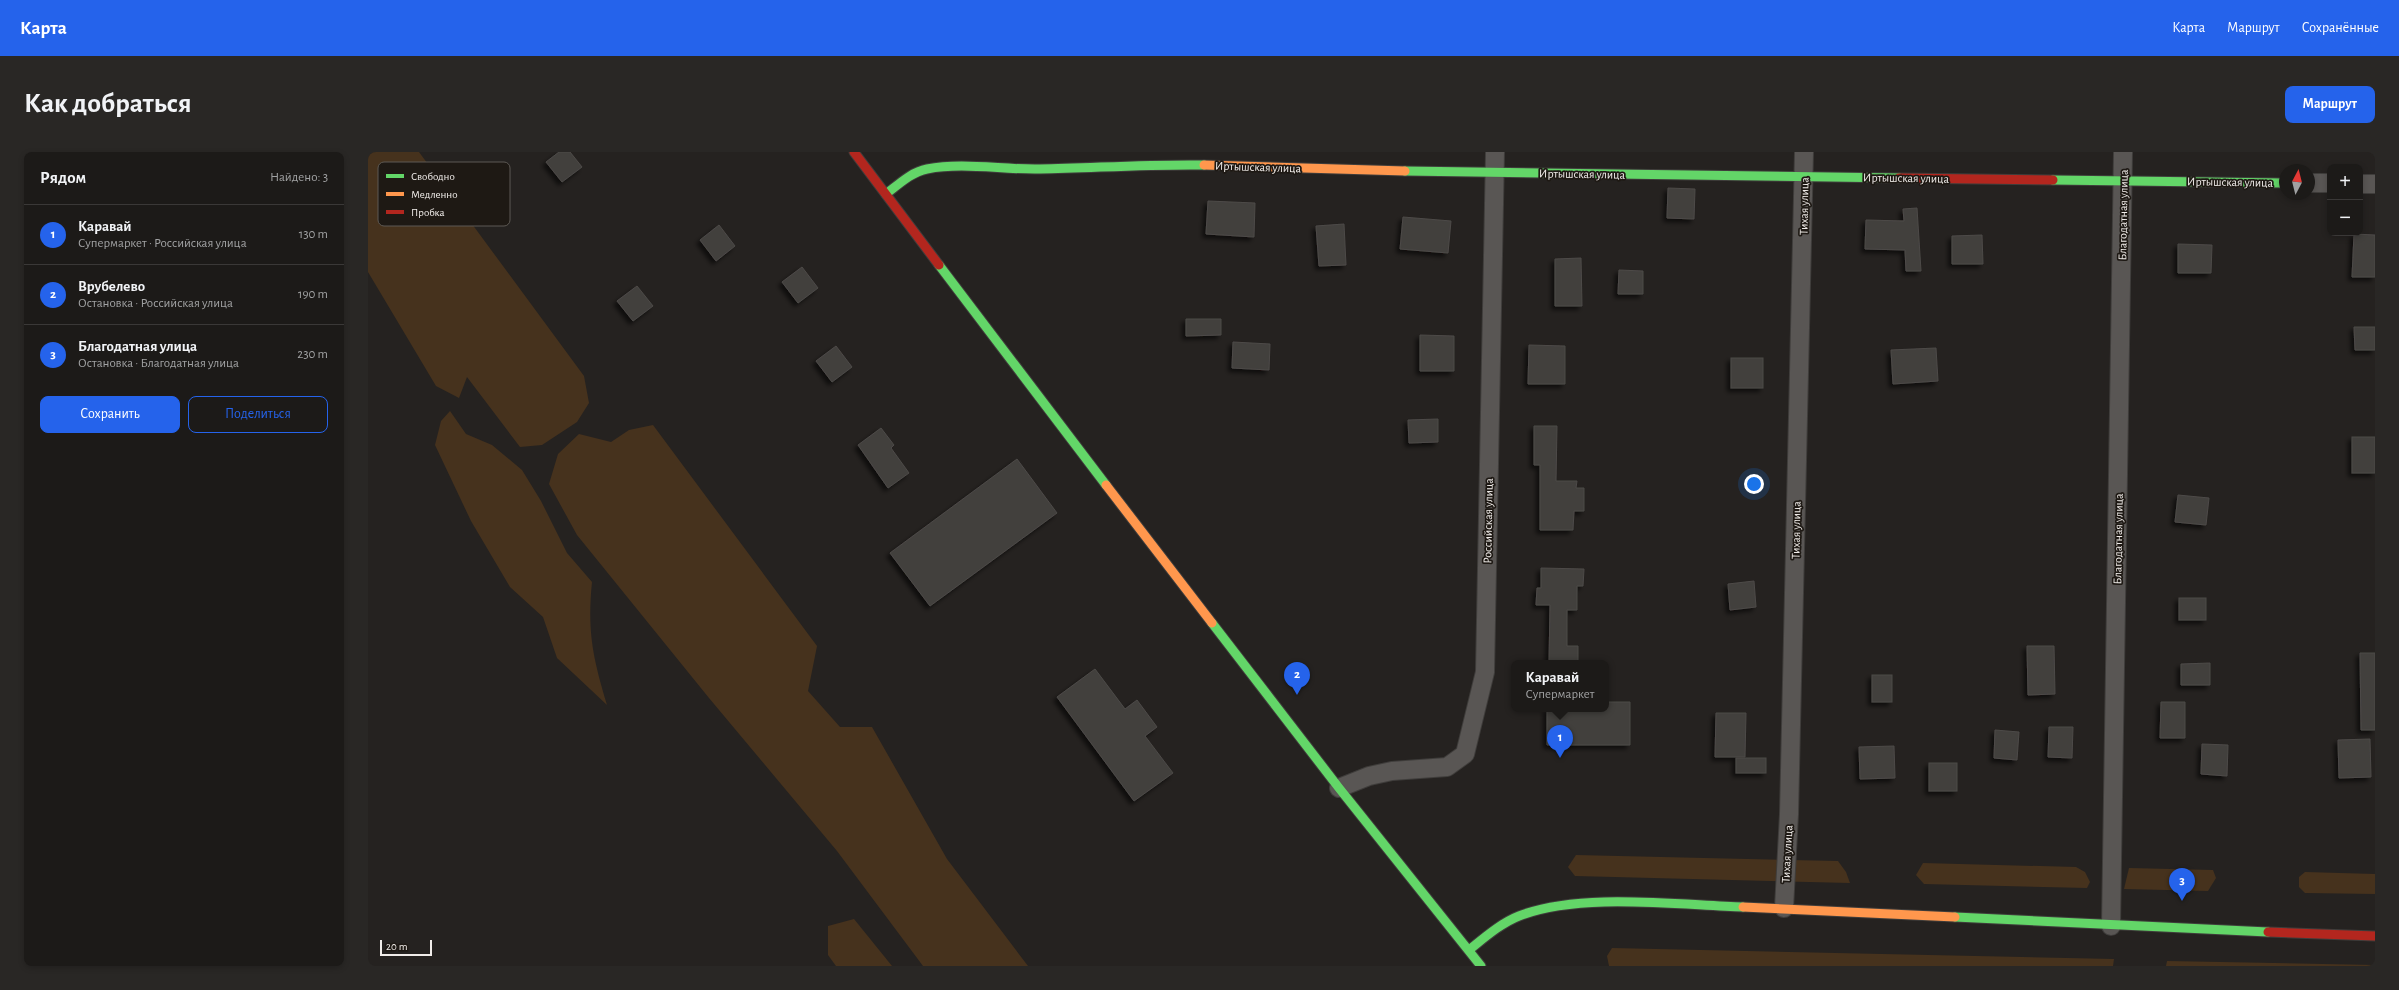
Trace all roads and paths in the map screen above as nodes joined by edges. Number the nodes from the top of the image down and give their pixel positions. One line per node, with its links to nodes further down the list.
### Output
1 (854, 152): 14 (street)
2 (1495, 152): 6 (street, Российская улица)
3 (1804, 152): 7 (street, Тихая улица)
4 (2123, 152): 8 (street, Благодатная улица)
5 (1159, 158): 6 (street, Иртышская улица); 14 (street, Иртышская улица)
6 (1495, 173): 7 (street, Иртышская улица); 15 (street, Российская улица)
7 (1805, 177): 8 (street, Иртышская улица); 16 (street, Тихая улица)
8 (2124, 181): 9 (street, Иртышская улица); 17 (street, Благодатная улица)
9 (2279, 183)
10 (2315, 183): 11 (street)
11 (2327, 183)
12 (2363, 184): 13 (street)
13 (2375, 184)
14 (886, 194): 15 (street)
15 (1339, 788): 19 (street)
16 (1784, 908): 17 (street); 19 (street)
17 (2111, 926): 18 (street)
18 (2375, 936)
19 (1469, 950): 20 (street)
20 (1481, 966)

